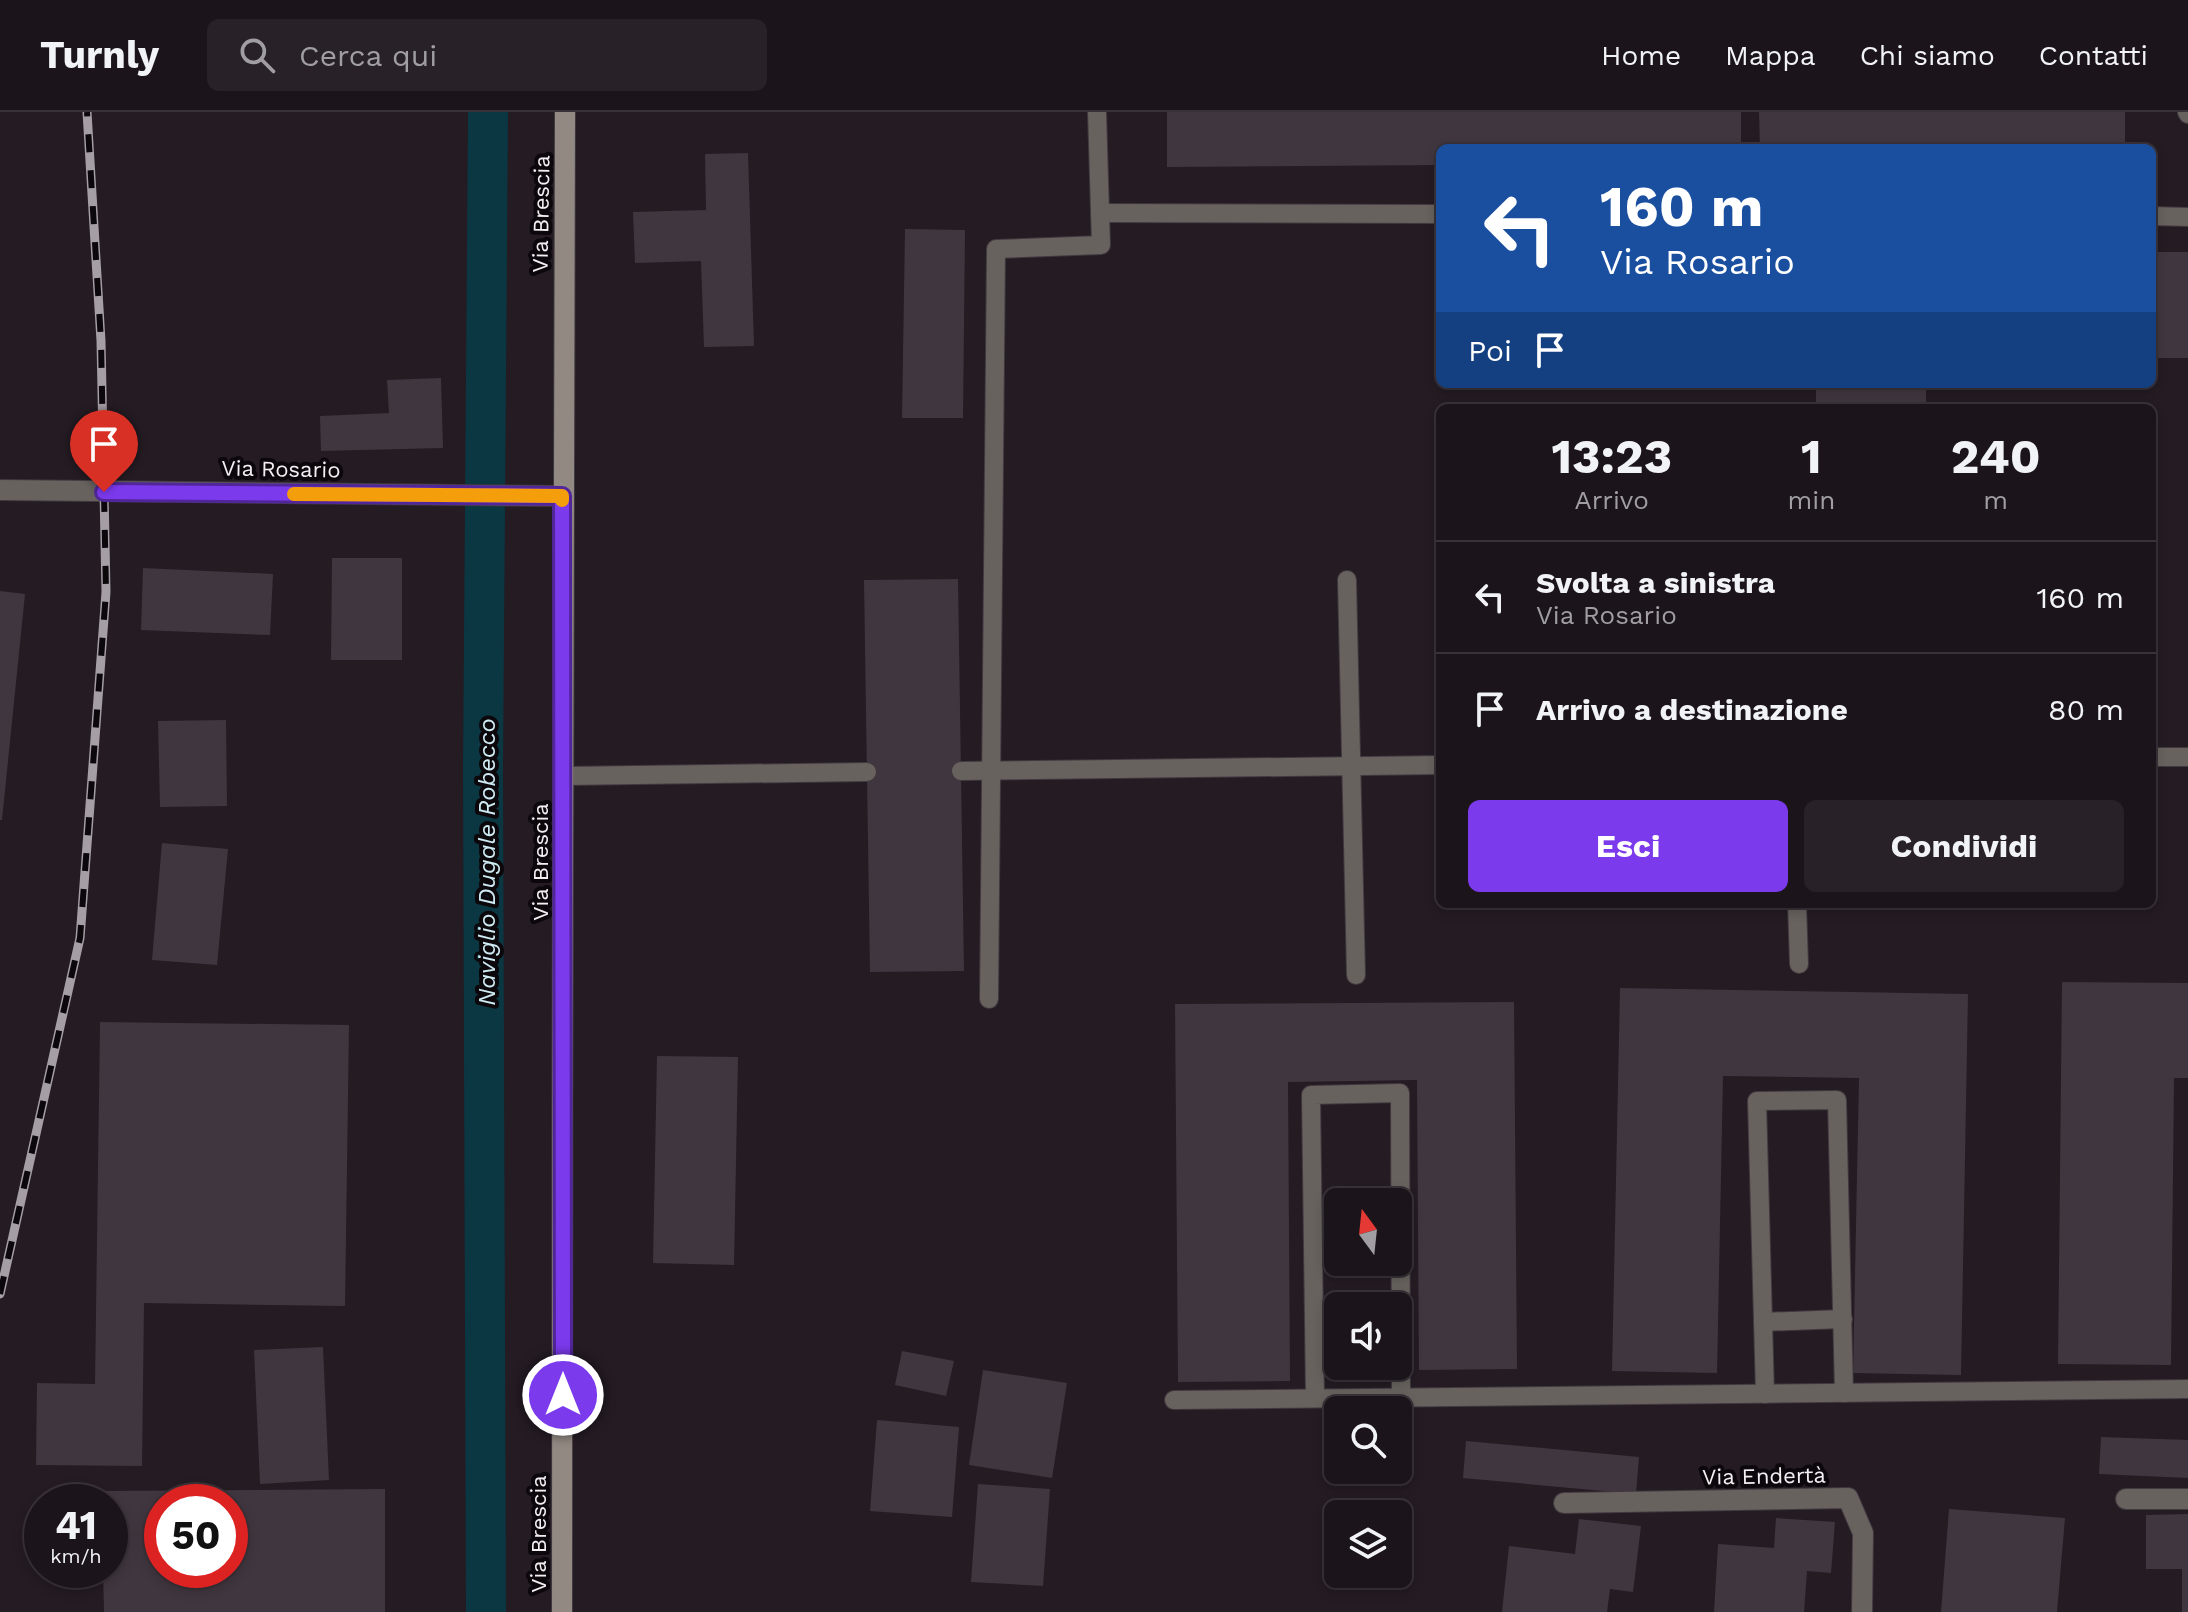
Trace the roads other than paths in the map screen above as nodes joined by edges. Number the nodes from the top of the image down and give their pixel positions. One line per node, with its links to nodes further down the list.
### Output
1 (565, 112): 8 (main road, Via Brescia)
2 (1097, 112): 3 (lane)
3 (1100, 213): 4 (lane); 15 (lane)
4 (1436, 214)
5 (2156, 216): 6 (lane)
6 (2188, 217)
7 (0, 490): 8 (street, Via Rosario)
8 (562, 496): 17 (main road, Via Brescia)
9 (1347, 580): 13 (lane)
10 (2156, 757): 11 (lane)
11 (2188, 757)
12 (1436, 765): 13 (lane)
13 (1351, 766): 15 (lane); 20 (lane)
14 (961, 771): 15 (lane)
15 (989, 771): 21 (lane)
16 (867, 772): 17 (lane)
17 (564, 776): 35 (main road, Via Brescia)
18 (1797, 908): 19 (lane)
19 (1799, 964)
20 (1356, 975)
21 (989, 999)
22 (1843, 1319): 23 (lane); 23 (lane); 25 (lane)
23 (1763, 1322): 26 (lane)
24 (2188, 1389): 25 (lane)
25 (1844, 1393): 26 (lane)
26 (1765, 1394): 30 (lane)
27 (1401, 1396): 28 (lane)
28 (1315, 1398): 29 (lane); 31 (lane)
29 (1324, 1398)
30 (1412, 1398)
31 (1174, 1400)
32 (2126, 1499): 33 (street)
33 (2188, 1499)
34 (1564, 1503): 36 (street, Via Endertà)
35 (562, 1612)
36 (1862, 1612)

